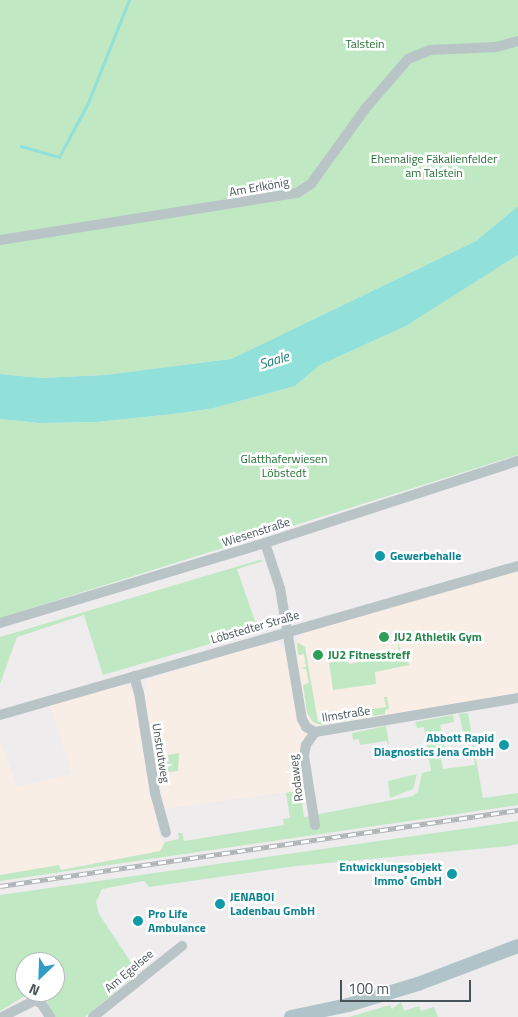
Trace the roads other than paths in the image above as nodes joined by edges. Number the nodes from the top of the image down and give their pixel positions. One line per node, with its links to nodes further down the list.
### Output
1 (518, 41): 2 (street, Am Erlkönig)
2 (0, 240)
3 (518, 461): 4 (street, Wiesenstraße)
4 (265, 543): 6 (street, Wiesenstraße); 7 (street, Ilmstraße)
5 (518, 566): 7 (street, Löbstedter Straße)
6 (0, 623)
7 (286, 630): 8 (street, Löbstedter Straße); 11 (street, Ilmstraße)
8 (134, 676): 10 (street, Löbstedter Straße); 13 (street, Unstrutweg)
9 (518, 698): 11 (street, Ilmstraße)
10 (0, 715)
11 (316, 732): 12 (street, Rodaweg)
12 (315, 825)
13 (166, 833)
14 (182, 946): 19 (street, Am Egelsee)
15 (518, 946): 16 (main road)
16 (330, 1014): 20 (main road)
17 (2, 1017): 18 (street)
18 (50, 1017)
19 (93, 1017)
20 (290, 1017)

